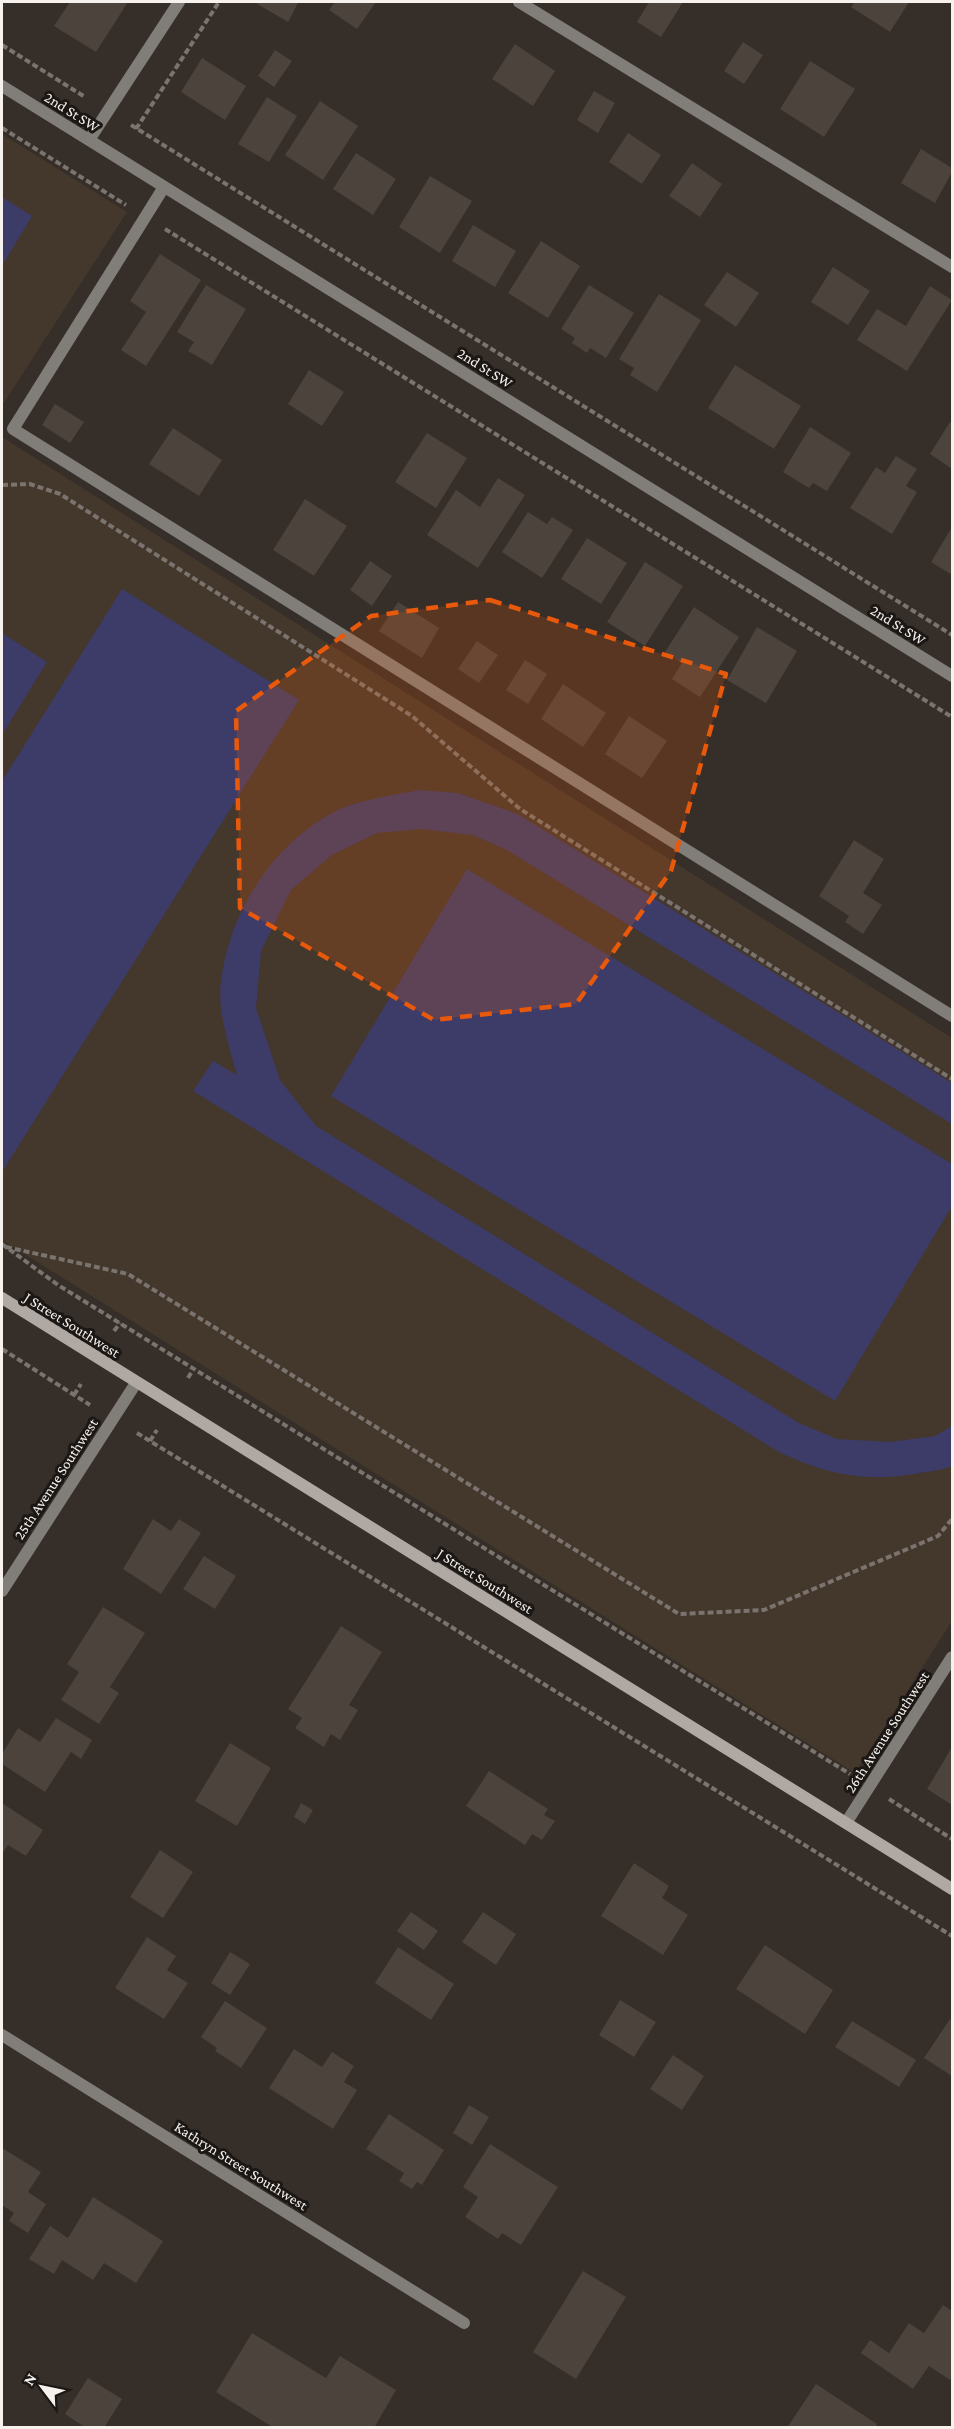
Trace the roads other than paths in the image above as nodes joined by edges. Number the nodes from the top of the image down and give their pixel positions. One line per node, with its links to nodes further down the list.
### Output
1 (179, 2): 4 (street)
2 (519, 2): 6 (street)
3 (2, 86): 4 (street, 2nd St SW)
4 (89, 140): 5 (street, 2nd St SW)
5 (164, 187): 7 (street, 2nd St SW); 8 (street)
6 (952, 267)
7 (952, 676)
8 (952, 1016)
9 (2, 1298): 10 (street, J Street Southwest)
10 (136, 1383): 11 (street, 25th Avenue Southwest); 13 (street, J Street Southwest)
11 (2, 1591)
12 (952, 1657): 13 (street, 26th Avenue Southwest)
13 (846, 1823): 14 (street, J Street Southwest)
14 (952, 1889)
15 (2, 2035): 16 (street, Kathryn Street Southwest)
16 (464, 2323)

